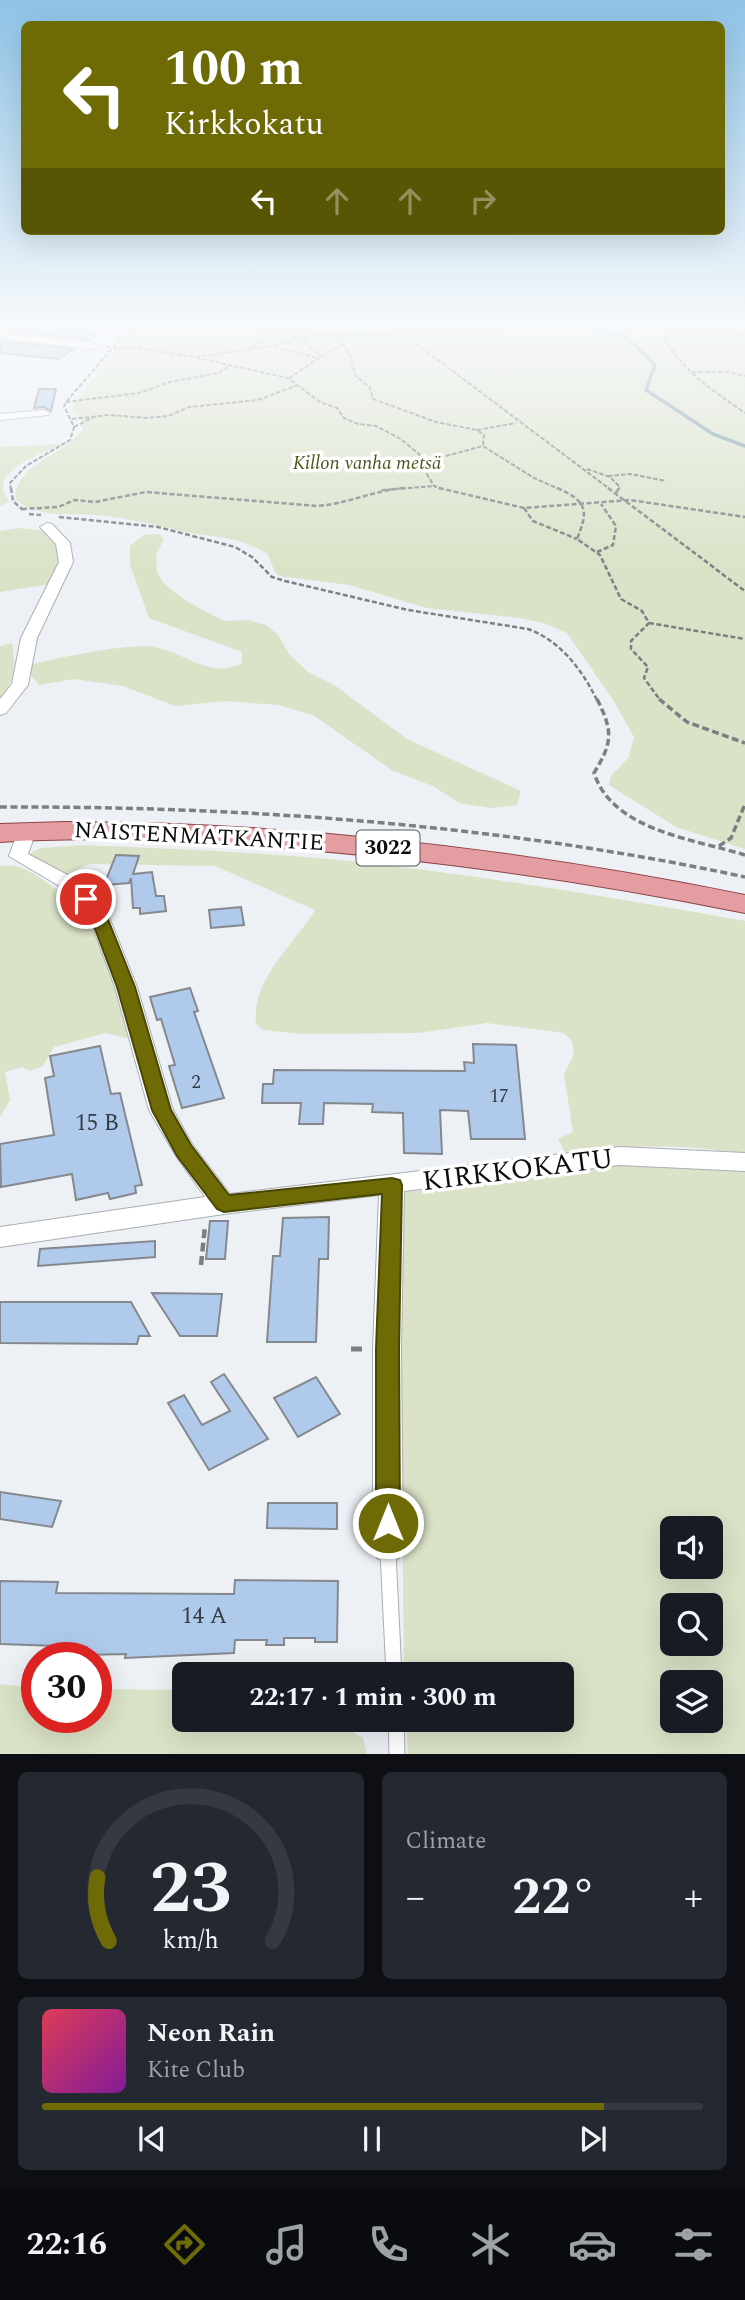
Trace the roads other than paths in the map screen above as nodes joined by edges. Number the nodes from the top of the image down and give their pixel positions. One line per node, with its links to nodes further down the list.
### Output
1 (44, 413): 2 (street)
2 (0, 417)
3 (47, 527): 4 (street)
4 (0, 710)
5 (9, 831): 6 (main road, NAISTENMATKANTIE / 3022); 9 (street)
6 (745, 904)
7 (745, 1162): 8 (street, KIRKKOKATU)
8 (392, 1185): 9 (street, KIRKKOKATU); 11 (street)
9 (216, 1205): 10 (street, KIRKKOKATU)
10 (0, 1237)
11 (388, 1548): 12 (lane)
12 (393, 1662)
13 (396, 1732): 14 (lane)
14 (397, 1754)

